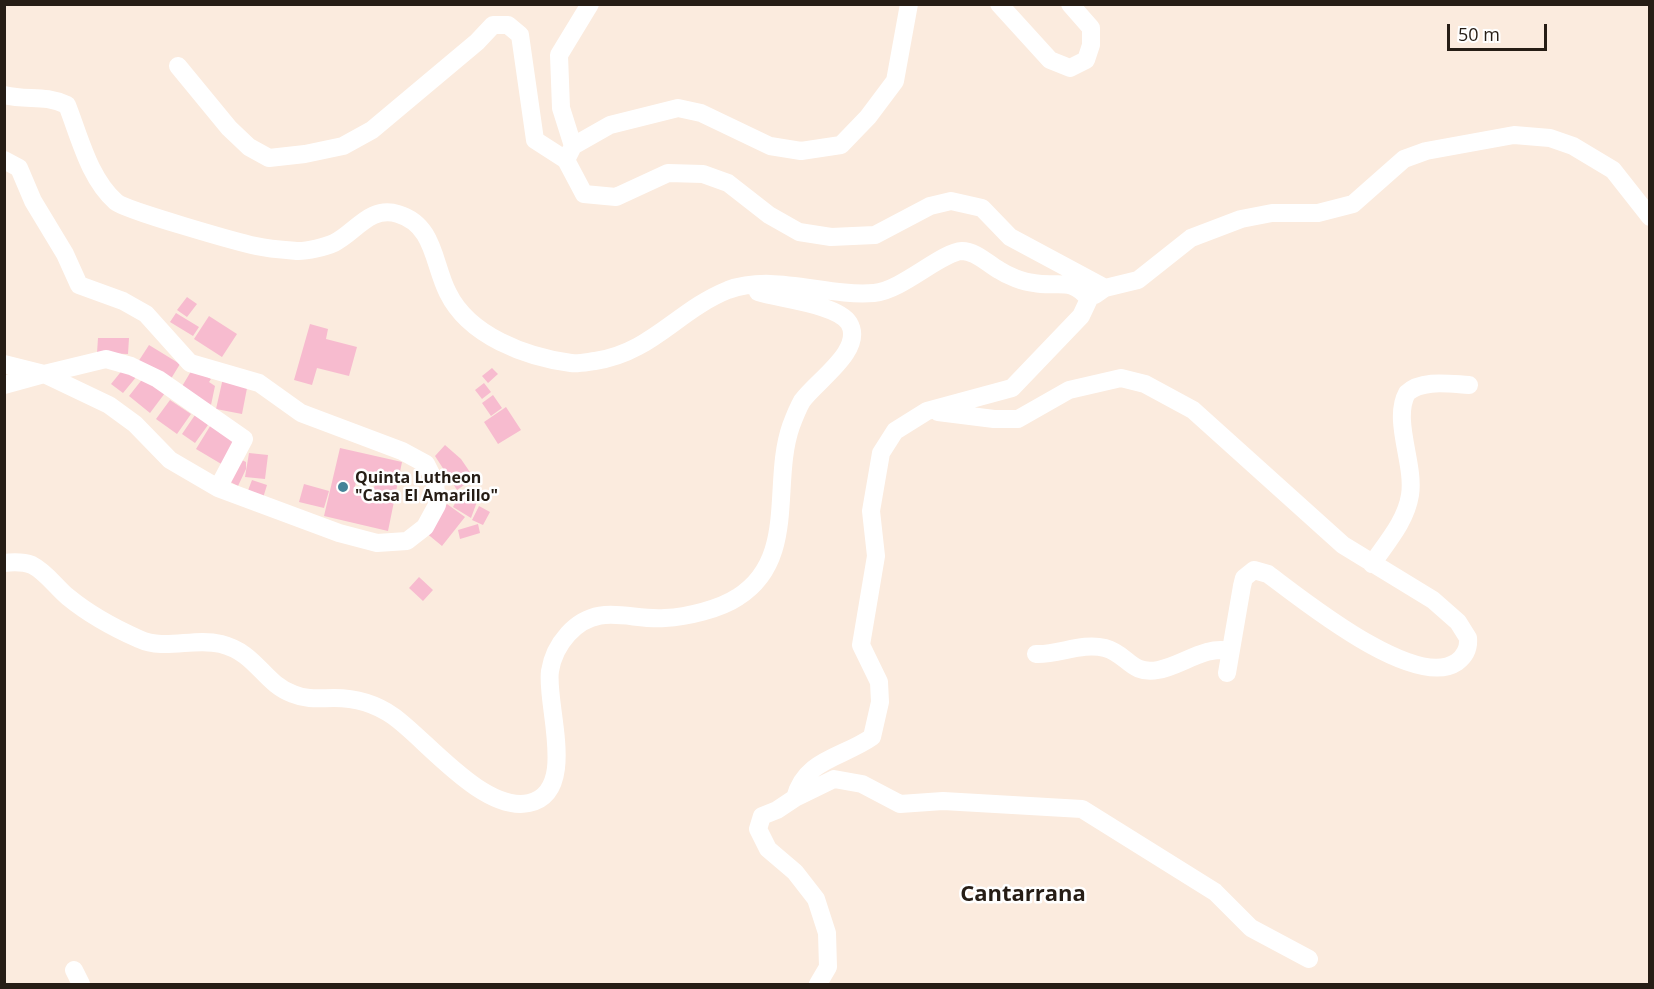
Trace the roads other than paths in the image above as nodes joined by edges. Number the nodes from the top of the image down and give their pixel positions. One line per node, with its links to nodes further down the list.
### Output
1 (590, 4): 7 (street)
2 (909, 4): 7 (street)
3 (999, 4): 4 (street)
4 (1070, 4)
5 (178, 66): 7 (street)
6 (4, 95): 10 (street)
7 (569, 153): 11 (street)
8 (4, 160): 18 (street)
9 (1650, 217): 11 (street)
10 (752, 285): 12 (street); 19 (street)
11 (1105, 288): 12 (street)
12 (1089, 299): 17 (street)
13 (4, 364): 14 (street)
14 (44, 374): 15 (street); 18 (street); 18 (street)
15 (4, 385)
16 (1469, 385): 20 (street)
17 (927, 411): 20 (street); 24 (street)
18 (218, 488)
19 (4, 563)
20 (1372, 564): 21 (street)
21 (1229, 651): 22 (street); 23 (street)
22 (1036, 654)
23 (1227, 673)
24 (795, 798): 25 (street); 26 (street)
25 (1309, 959)
26 (818, 984)

